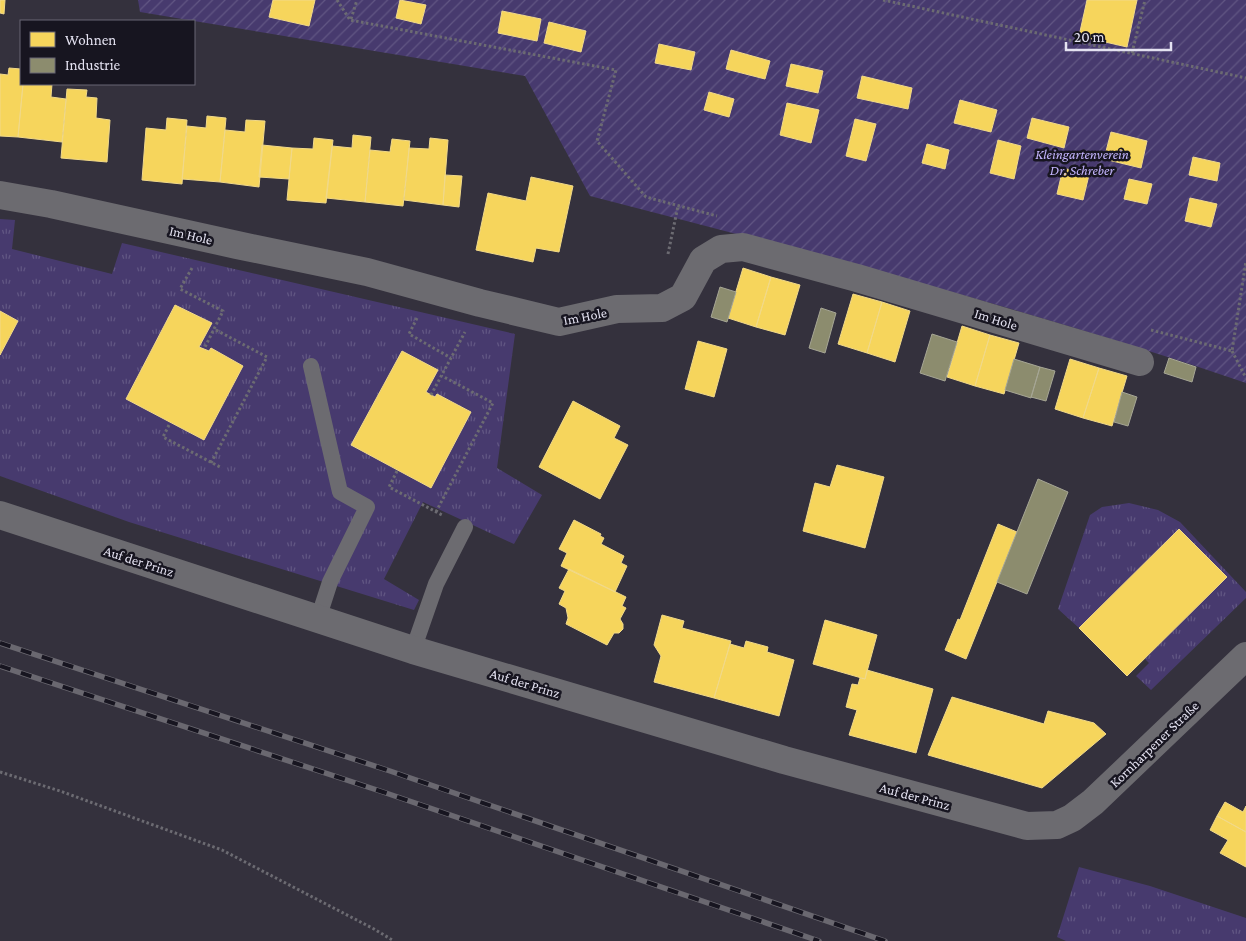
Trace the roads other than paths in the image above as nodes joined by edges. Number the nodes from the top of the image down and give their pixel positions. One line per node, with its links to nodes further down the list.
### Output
1 (0, 195): 2 (street, Im Hole)
2 (1140, 362)
3 (311, 366): 6 (lane)
4 (0, 515): 6 (street, Auf der Prinz)
5 (465, 527): 7 (lane)
6 (318, 618): 7 (street, Auf der Prinz)
7 (413, 650): 9 (street, Auf der Prinz)
8 (1246, 656): 9 (street, Kornharpener Straße)
9 (1057, 825)

